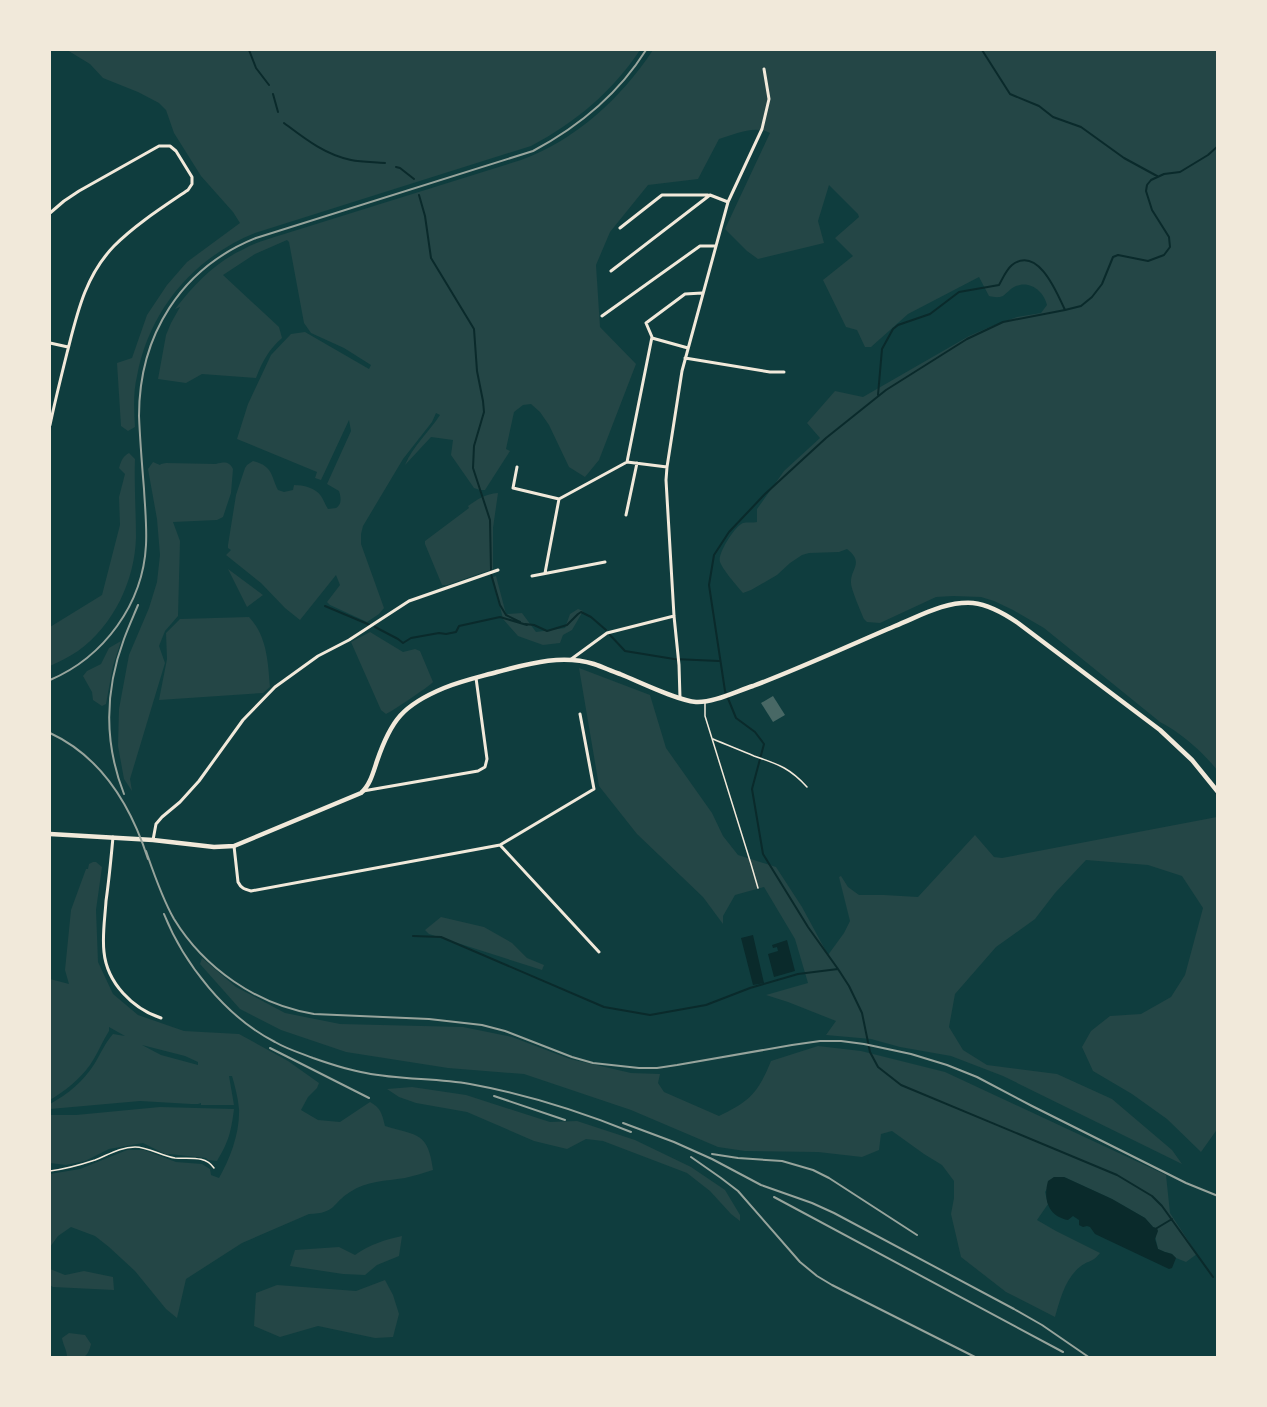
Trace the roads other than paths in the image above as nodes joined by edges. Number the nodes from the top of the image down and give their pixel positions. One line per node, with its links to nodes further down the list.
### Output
1 (764, 69): 3 (street)
2 (710, 195): 3 (street); 5 (street); 7 (street)
3 (728, 202): 6 (street)
4 (50, 213): 12 (street)
5 (620, 228)
6 (716, 246): 8 (street); 9 (street)
7 (612, 271)
8 (703, 293): 10 (street); 13 (street)
9 (602, 316)
10 (652, 338): 13 (street); 17 (street)
11 (50, 343): 12 (street)
12 (69, 347): 16 (street)
13 (688, 348): 14 (street)
14 (686, 358): 15 (street); 19 (street)
15 (784, 372)
16 (50, 425)
17 (627, 462): 18 (street); 21 (street)
18 (637, 463): 19 (street); 22 (street)
19 (667, 466): 27 (street)
20 (517, 467): 21 (street)
21 (559, 499): 25 (street)
22 (626, 515)
23 (605, 562): 25 (street)
24 (498, 570): 39 (street)
25 (545, 573): 26 (street)
26 (532, 576)
27 (674, 616): 28 (street); 30 (street)
28 (570, 660): 29 (main road); 30 (main road)
29 (476, 678): 35 (main road); 35 (street)
30 (680, 698): 31 (main road)
31 (705, 701): 33 (lane); 36 (main road)
32 (580, 714): 40 (street)
33 (712, 739): 34 (lane); 42 (lane)
34 (807, 787)
35 (363, 791): 41 (main road)
36 (1218, 792)
37 (50, 834): 38 (main road)
38 (113, 837): 39 (main road); 44 (street)
39 (153, 840): 41 (main road)
40 (500, 845): 41 (street); 43 (street)
41 (234, 846)
42 (758, 888)
43 (599, 952)
44 (161, 1018)
45 (214, 1168): 46 (lane)
46 (50, 1171)

